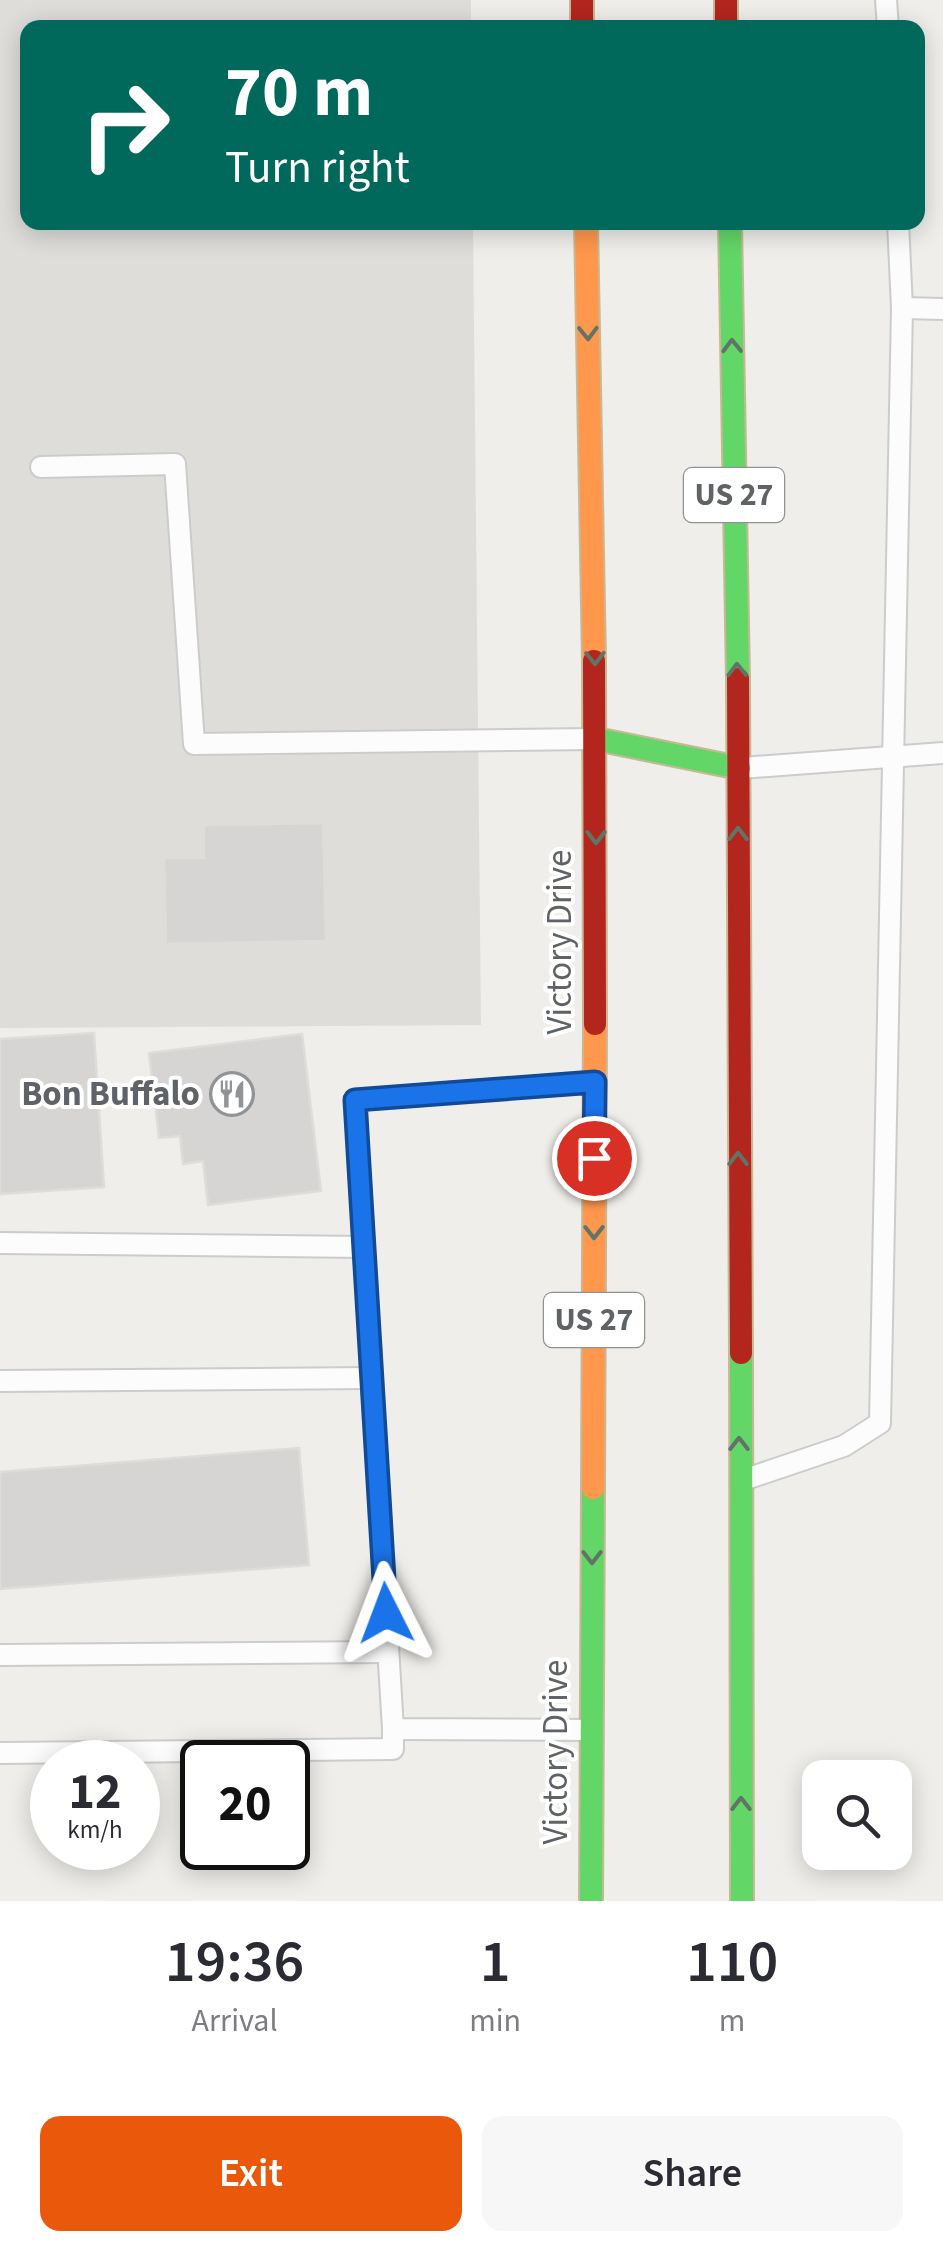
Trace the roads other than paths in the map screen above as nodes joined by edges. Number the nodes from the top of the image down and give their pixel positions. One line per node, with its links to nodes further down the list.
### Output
1 (586, 230): 7 (highway, Victory Drive / US 27, one-way to 7)
2 (730, 230): 10 (highway, US 27, one-way to 2)
3 (898, 230): 4 (lane)
4 (902, 308): 5 (lane); 9 (lane)
5 (943, 309)
6 (42, 467): 7 (lane)
7 (596, 739): 10 (highway); 11 (highway, Victory Drive / US 27, one-way to 11)
8 (943, 753): 9 (lane)
9 (894, 758): 10 (lane); 16 (lane)
10 (738, 768): 16 (highway, US 27, one-way to 10)
11 (595, 1082): 13 (lane); 20 (highway, Victory Drive / US 27, one-way to 20)
12 (0, 1243): 13 (lane)
13 (364, 1248): 14 (lane)
14 (371, 1378): 15 (lane); 17 (lane)
15 (0, 1381)
16 (739, 1481): 23 (highway, US 27, one-way to 16)
17 (388, 1652): 18 (lane); 19 (lane)
18 (0, 1655)
19 (392, 1730): 20 (lane); 21 (lane)
20 (592, 1730): 22 (highway, Victory Drive / US 27)
21 (0, 1752)
22 (590, 1901)
23 (742, 1901)

